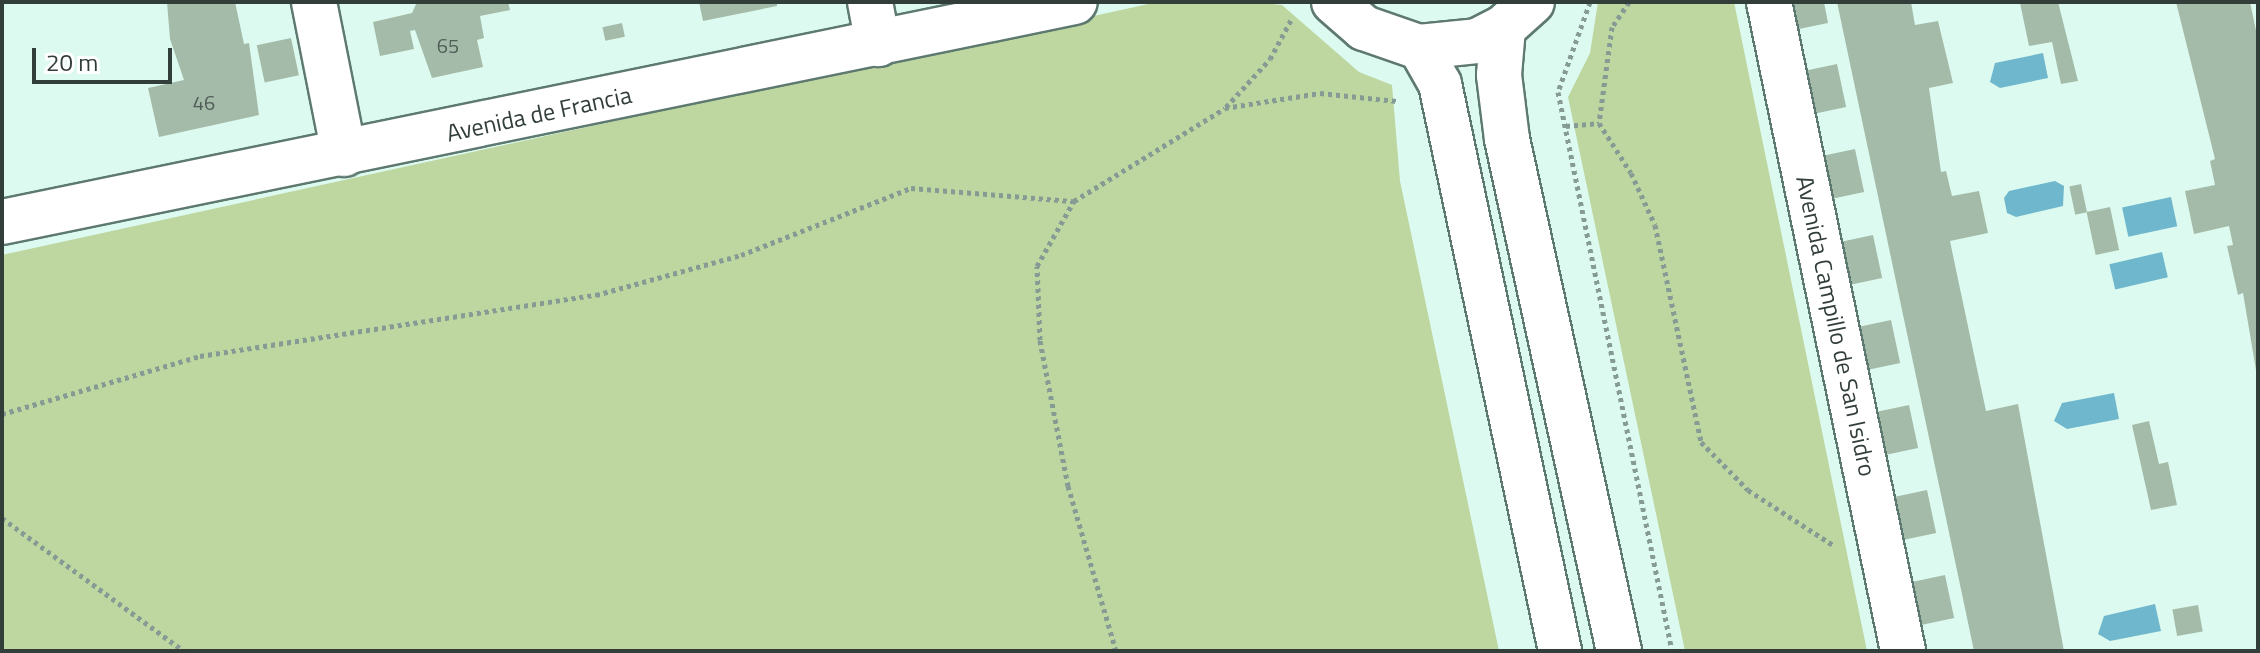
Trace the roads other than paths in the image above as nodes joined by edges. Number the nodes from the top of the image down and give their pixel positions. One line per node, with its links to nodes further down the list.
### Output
1 (314, 2): 8 (street)
2 (1075, 2): 6 (street, Avenida de Francia)
3 (1334, 2): 7 (street)
4 (1769, 2): 12 (street, Avenida Campillo de San Isidro)
5 (1518, 15): 7 (street); 11 (street)
6 (874, 23): 8 (street, Avenida de Francia)
7 (1419, 47): 10 (street)
8 (344, 154): 9 (street, Avenida de Francia)
9 (2, 222)
10 (1560, 651)
11 (1619, 651)
12 (1903, 651)

